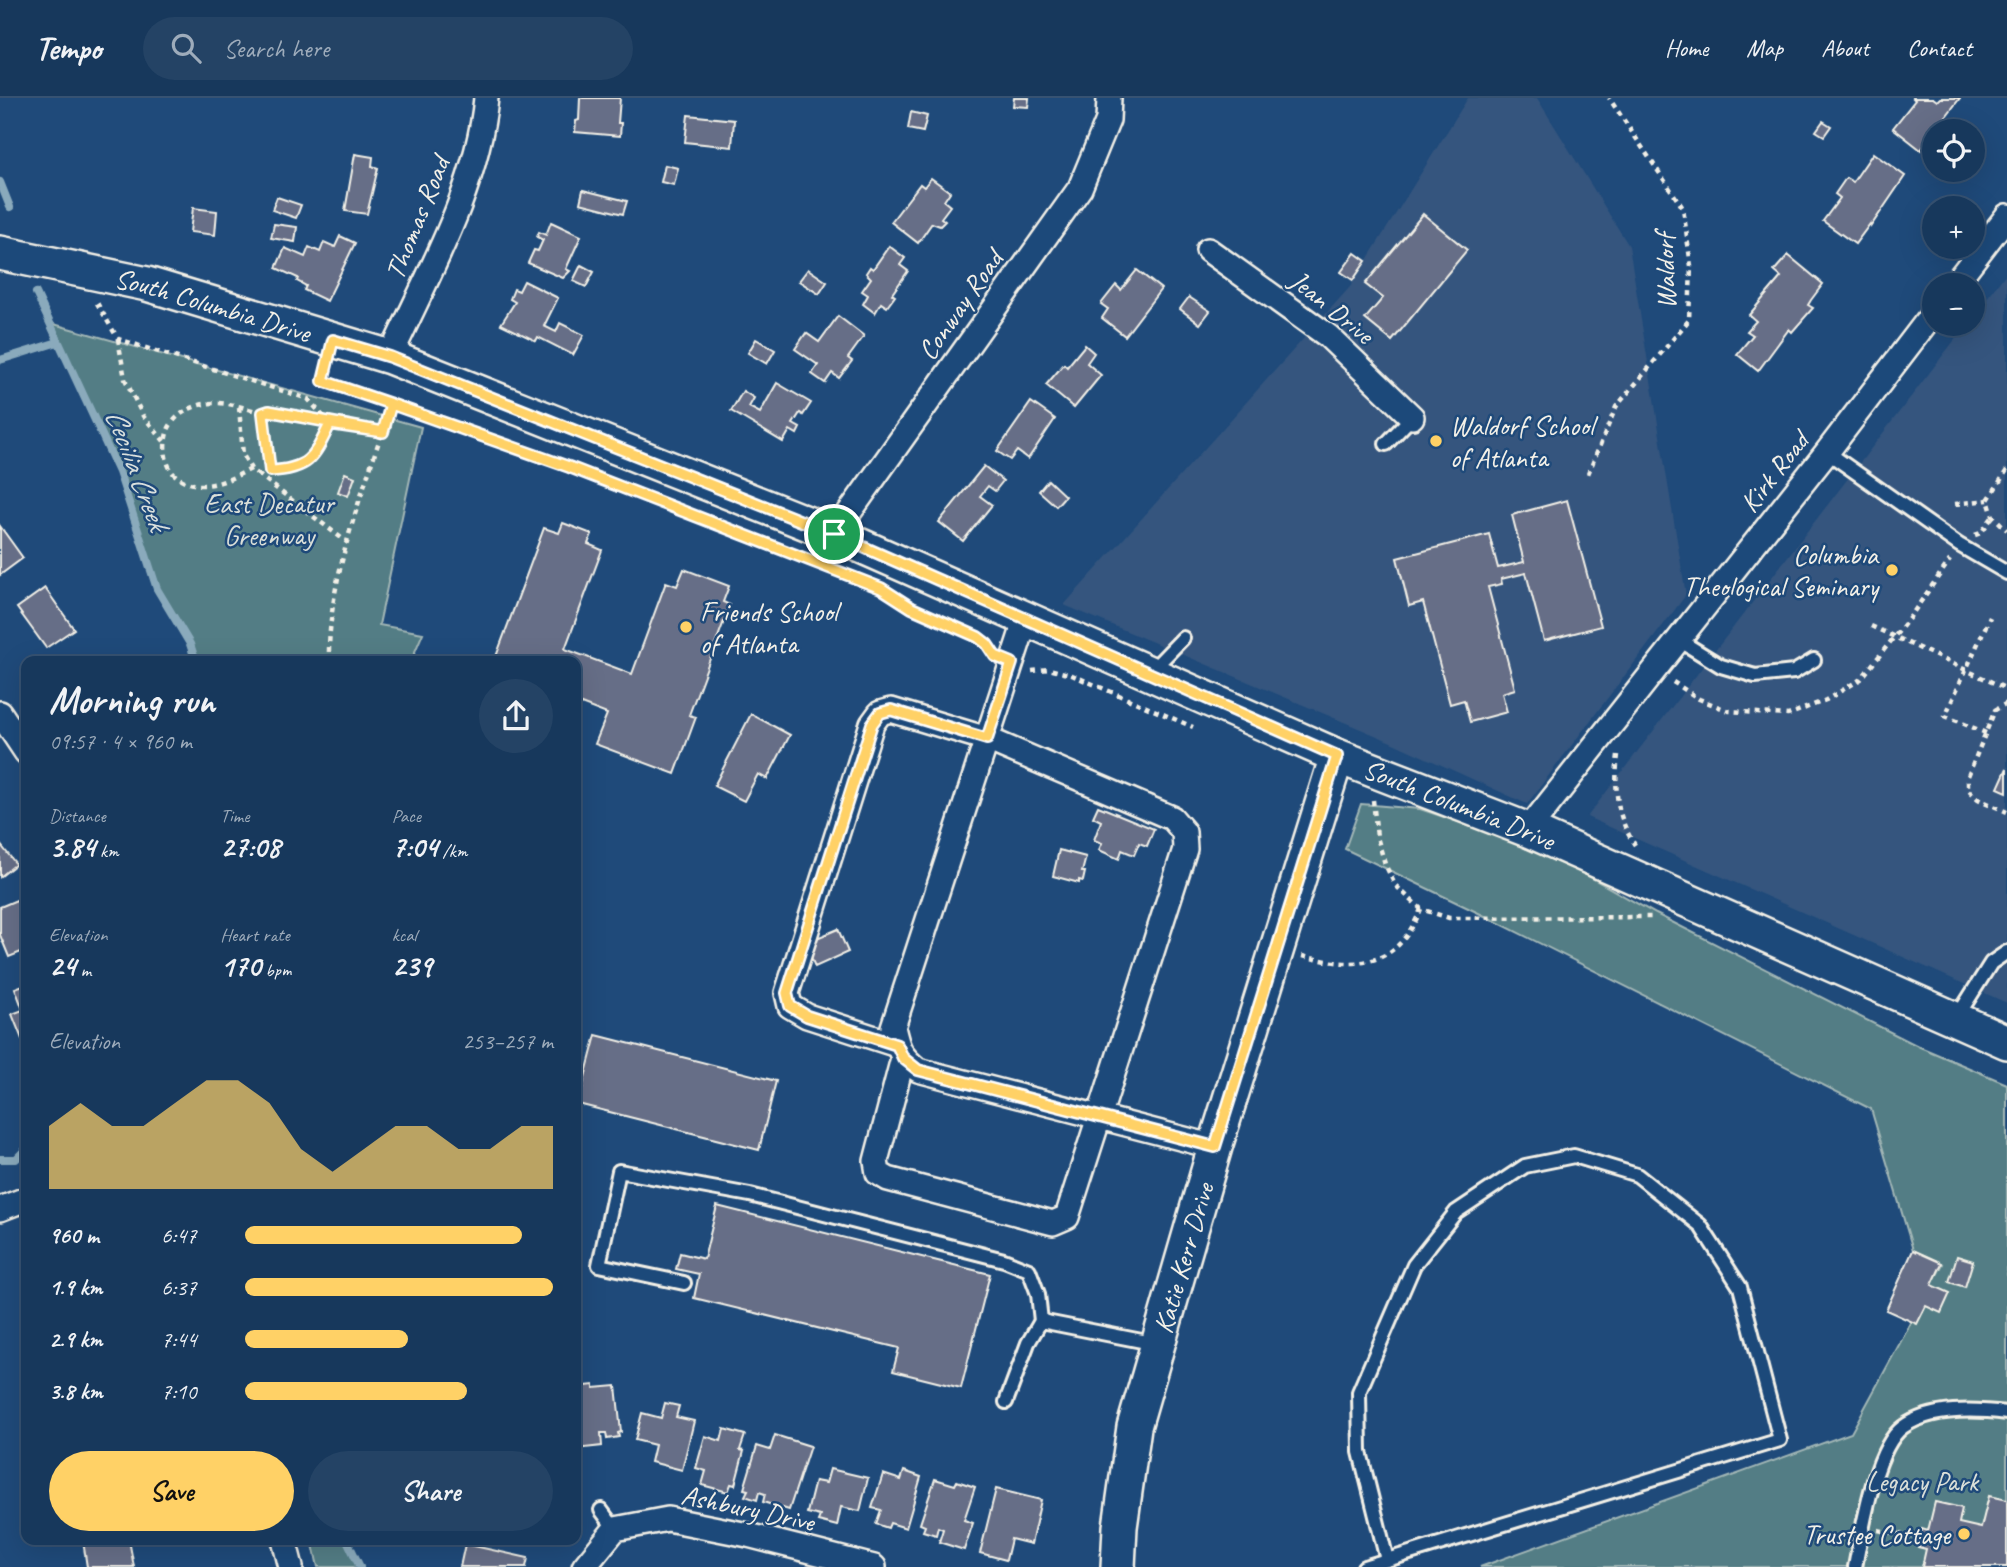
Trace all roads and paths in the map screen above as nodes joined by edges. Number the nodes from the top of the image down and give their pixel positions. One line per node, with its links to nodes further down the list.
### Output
1 (486, 98): 12 (street, Thomas Road)
2 (1109, 98): 31 (street, Conway Road)
3 (1609, 98): 25 (path, Waldorf)
4 (2007, 216): 7 (street)
5 (1208, 250): 16 (street, Jean Drive)
6 (0, 253): 11 (main road, South Columbia Drive)
7 (1963, 273)
8 (95, 299): 10 (path)
9 (1922, 328): 21 (street, Kirk Road)
10 (118, 339): 17 (path); 19 (path)
11 (333, 340): 12 (main road, South Columbia Drive); 13 (path)
12 (390, 357): 31 (main road, South Columbia Drive)
13 (391, 404): 18 (path); 35 (path)
14 (239, 407): 15 (path); 19 (path); 22 (path)
15 (263, 413): 17 (path); 24 (path)
16 (1412, 417): 20 (lane)
17 (330, 423): 18 (path); 24 (path)
18 (383, 432): 32 (path)
19 (165, 442): 22 (path)
20 (1386, 444)
21 (1827, 452): 33 (lane); 42 (street, Kirk Road)
22 (251, 469): 26 (path)
23 (2007, 470): 27 (path)
24 (270, 471): 26 (path)
25 (1588, 474)
26 (259, 475): 32 (path)
27 (1987, 499): 28 (path); 29 (path)
28 (1955, 504)
29 (1993, 516): 30 (path); 33 (path)
30 (2007, 530)
31 (834, 534): 38 (main road, South Columbia Drive)
32 (348, 543): 43 (path)
33 (1959, 545): 34 (lane); 40 (path)
34 (2007, 573)
35 (868, 583)
36 (881, 588): 45 (path)
37 (1990, 617): 46 (path)
38 (1026, 619): 45 (street); 47 (main road, South Columbia Drive)
39 (1871, 626): 40 (path)
40 (1892, 637): 46 (path); 48 (path)
41 (1183, 638): 47 (lane)
42 (1688, 646): 44 (lane); 48 (path); 61 (street, Kirk Road)
43 (329, 656)
44 (1814, 660)
45 (1012, 663): 53 (path); 55 (street)
46 (1967, 670): 49 (path); 54 (path)
47 (1149, 673): 57 (main road, South Columbia Drive)
48 (1673, 682): 50 (path)
49 (2007, 689)
50 (1665, 692)
51 (2007, 704): 54 (path)
52 (0, 713): 56 (street)
53 (1193, 727)
54 (1986, 733): 60 (path)
55 (987, 739): 69 (street); 69 (street); 70 (street)
56 (21, 744)
57 (1337, 756): 61 (main road, South Columbia Drive); 71 (main road, Katie Kerr Drive)
58 (1611, 764): 62 (path)
59 (1363, 794): 63 (path)
60 (2007, 812)
61 (1528, 830): 67 (main road, South Columbia Drive)
62 (1640, 850)
63 (1421, 909): 64 (path); 66 (path)
64 (1664, 919)
65 (2007, 952): 67 (lane)
66 (1301, 956)
67 (1956, 1019): 68 (main road, South Columbia Drive)
68 (2007, 1042)
69 (900, 1051): 70 (street); 70 (street)
70 (1100, 1118): 71 (street)
71 (1215, 1147): 76 (main road, Katie Kerr Drive)
72 (21, 1201): 73 (street)
73 (0, 1209)
74 (684, 1283): 75 (lane)
75 (1041, 1321): 76 (lane); 77 (lane)
76 (1157, 1344): 88 (main road, Katie Kerr Drive)
77 (1006, 1402)
78 (2007, 1413): 80 (lane)
79 (601, 1510): 81 (lane)
80 (1863, 1527): 82 (path); 90 (lane)
81 (615, 1530): 86 (street); 87 (street, Ashbury Drive)
82 (1920, 1538)
83 (285, 1545): 85 (street)
84 (1387, 1560): 84 (lane); 89 (lane)
85 (291, 1567)
86 (584, 1567)
87 (874, 1567)
88 (1118, 1567)
89 (1364, 1567)
90 (1855, 1567)

